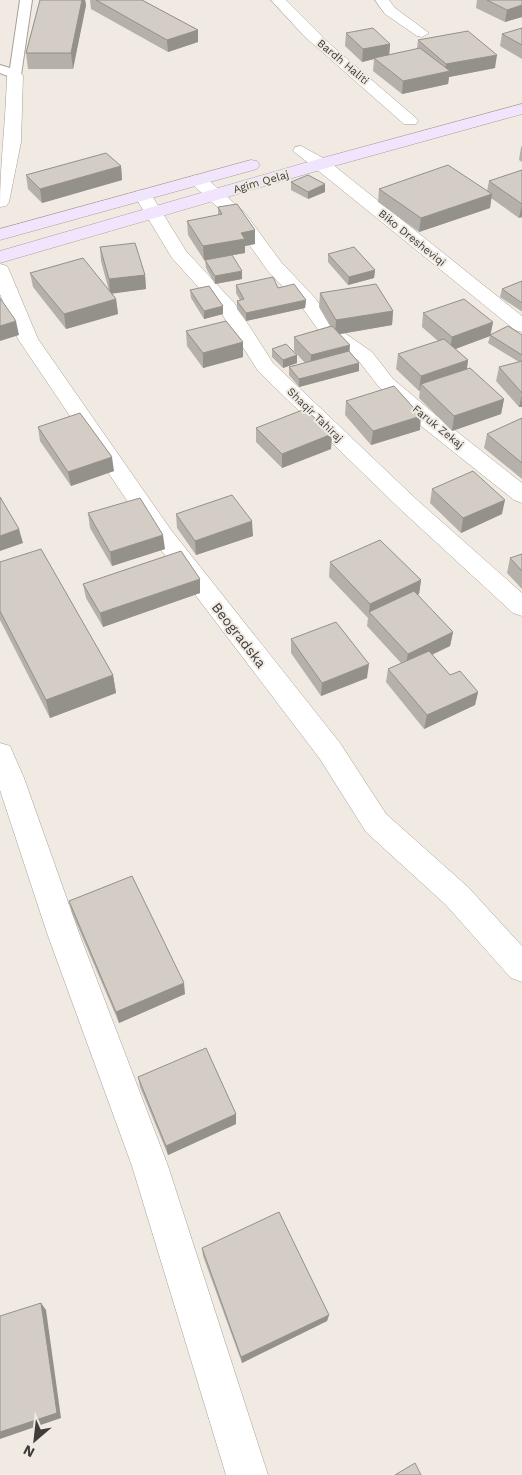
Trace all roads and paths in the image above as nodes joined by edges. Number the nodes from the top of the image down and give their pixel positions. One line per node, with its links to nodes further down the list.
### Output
1 (26, 0): 5 (lane)
2 (278, 0): 10 (street, Bardh Haliti)
3 (382, 0): 6 (street)
4 (7, 31): 5 (lane)
5 (21, 32): 7 (lane)
6 (422, 33)
7 (7, 72): 19 (street)
8 (522, 109): 16 (main road, Agim Qelaj)
9 (429, 116): 10 (main road)
10 (410, 121): 11 (main road)
11 (391, 126)
12 (324, 145): 13 (main road, Agim Qelaj)
13 (301, 151): 14 (main road, Agim Qelaj); 16 (street, Biko Dresheviqi)
14 (283, 156)
15 (264, 161): 17 (main road, Agim Qelaj)
16 (321, 164): 18 (main road, Agim Qelaj); 24 (street, Biko Dresheviqi)
17 (198, 180): 18 (street, Faruk Zekaj); 20 (main road, Agim Qelaj)
18 (214, 195): 20 (main road, Agim Qelaj); 25 (street, Faruk Zekaj)
19 (0, 202)
20 (148, 204): 21 (main road, Agim Qelaj); 22 (main road, Agim Qelaj); 26 (street, Shaqir Tahiraj)
21 (0, 235)
22 (0, 257)
23 (0, 270): 28 (street, Beogradska)
24 (522, 326)
25 (522, 495)
26 (522, 607)
27 (0, 754): 29 (street)
28 (522, 968)
29 (248, 1475)

